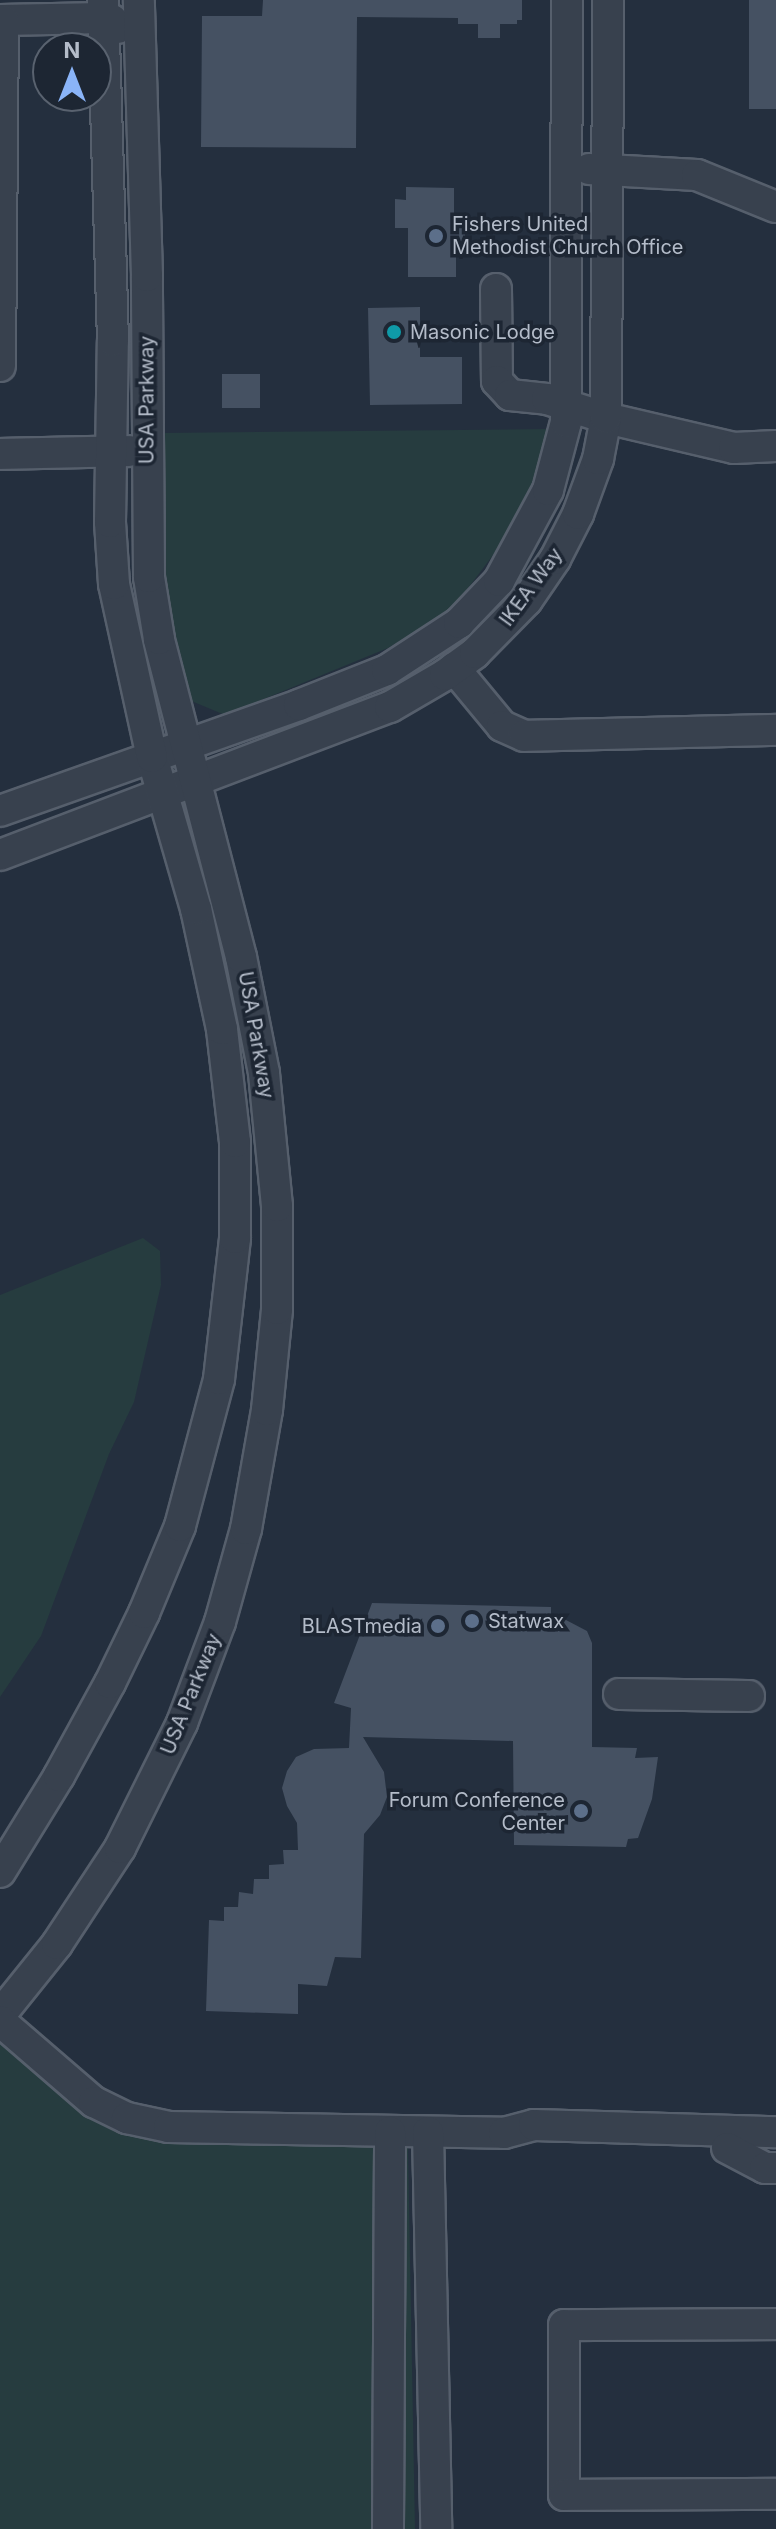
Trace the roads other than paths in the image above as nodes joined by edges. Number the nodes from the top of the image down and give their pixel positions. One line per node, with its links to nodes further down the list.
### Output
1 (139, 0): 9 (street, USA Parkway)
2 (567, 0): 7 (street, IKEA Way)
3 (608, 0): 8 (street, IKEA Way)
4 (104, 9): 5 (street); 9 (street); 16 (street, USA Parkway)
5 (1, 20): 6 (street)
6 (2, 95): 12 (street)
7 (567, 169): 8 (street); 13 (street, IKEA Way)
8 (609, 169): 10 (street); 14 (street, IKEA Way)
9 (144, 191): 17 (street, USA Parkway)
10 (776, 207)
11 (496, 289): 13 (street)
12 (0, 366)
13 (568, 405): 14 (street); 21 (street, IKEA Way)
14 (606, 418): 15 (street); 19 (street, IKEA Way)
15 (776, 446)
16 (112, 451): 17 (street); 18 (street); 22 (street, USA Parkway)
17 (147, 451): 21 (street, USA Parkway)
18 (0, 454)
19 (454, 668): 20 (street); 23 (street, IKEA Way)
20 (776, 730)
21 (187, 745): 22 (street, IKEA Way); 23 (street, USA Parkway)
22 (152, 757): 24 (street, USA Parkway); 25 (street, IKEA Way)
23 (197, 782): 24 (street, IKEA Way); 30 (street, USA Parkway)
24 (163, 795): 26 (street, IKEA Way); 29 (street, USA Parkway)
25 (0, 811)
26 (0, 855)
27 (619, 1694): 28 (street)
28 (749, 1696)
29 (0, 1872)
30 (0, 2018): 31 (street)
31 (390, 2132): 32 (street); 37 (street)
32 (428, 2132): 33 (street); 38 (street)
33 (504, 2133): 34 (street); 34 (street)
34 (770, 2146)
35 (776, 2324): 36 (street)
36 (776, 2494)
37 (388, 2529)
38 (436, 2529)

